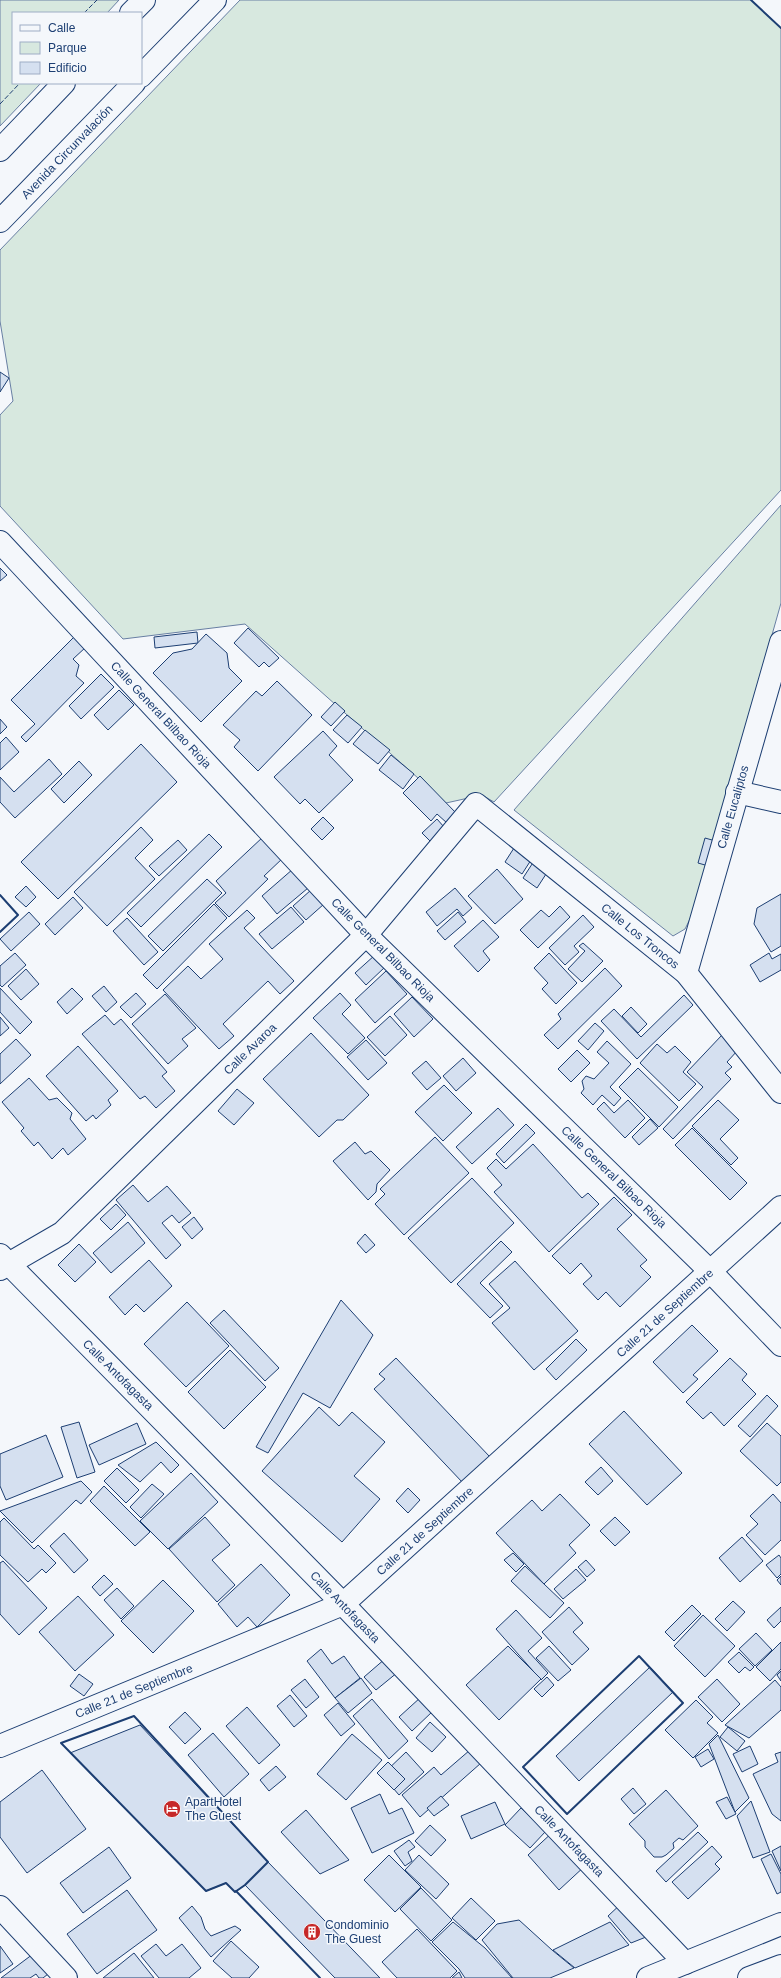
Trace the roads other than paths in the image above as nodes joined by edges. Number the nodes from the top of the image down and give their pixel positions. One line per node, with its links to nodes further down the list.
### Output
1 (144, 0): 3 (street)
2 (215, 0): 4 (street)
3 (132, 12)
4 (142, 75)
5 (63, 84): 7 (street)
6 (133, 84): 8 (street, Avenida Circunvalación)
7 (0, 150)
8 (0, 221)
9 (0, 542): 14 (street, Calle General Bilbao Rioja)
10 (781, 642): 11 (street, Calle Eucaliptos)
11 (737, 792): 12 (street); 15 (street, Calle Eucaliptos)
12 (781, 802)
13 (476, 804): 14 (street, Calle Avaroa); 15 (street, Calle Los Troncos)
14 (366, 935): 18 (street, Calle Avaroa); 19 (street, Calle General Bilbao Rioja)
15 (686, 973): 16 (street, Calle Los Troncos)
16 (781, 1092)
17 (781, 1207): 19 (street, Calle 21 de Septiembre)
18 (3, 1263): 21 (street, Calle Antofagasta)
19 (711, 1272): 20 (street, Calle General Bilbao Rioja); 21 (street, Calle 21 de Septiembre)
20 (781, 1345)
21 (343, 1604): 22 (street, Calle 21 de Septiembre); 25 (street, Calle Antofagasta)
22 (0, 1746)
23 (0, 1906): 27 (street)
24 (781, 1924): 25 (street)
25 (685, 1963): 28 (street)
26 (781, 1966): 29 (street)
27 (66, 1978)
28 (648, 1978)
29 (749, 1978)

